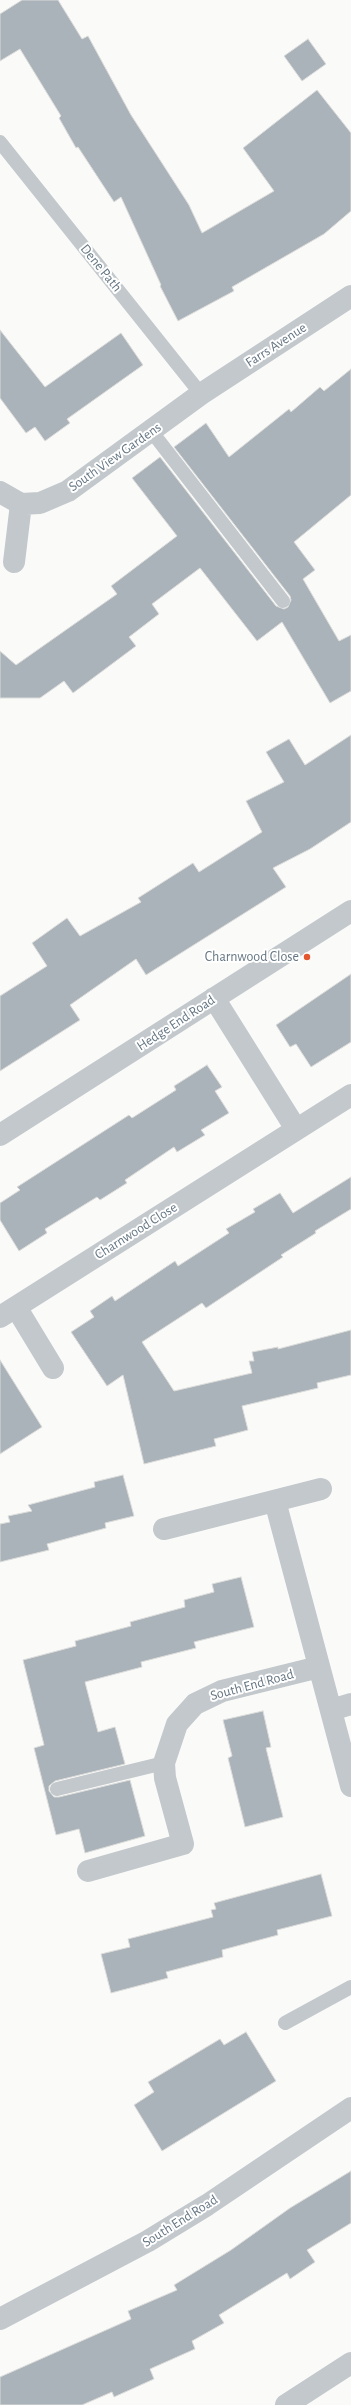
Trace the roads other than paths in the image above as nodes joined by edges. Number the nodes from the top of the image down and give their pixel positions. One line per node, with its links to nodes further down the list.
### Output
1 (0, 142): 3 (lane, Dene Path)
2 (351, 296): 3 (street, Farrs Avenue)
3 (201, 394): 4 (street, South View Gardens)
4 (152, 432): 6 (street, South View Gardens); 8 (lane)
5 (0, 492): 6 (street)
6 (21, 504): 7 (street)
7 (14, 562)
8 (283, 602)
9 (351, 911): 10 (street, Hedge End Road)
10 (214, 998): 12 (street); 13 (street, Hedge End Road)
11 (351, 1094): 12 (street, Charnwood Close)
12 (296, 1129): 14 (street, Charnwood Close)
13 (0, 1135)
14 (8, 1312): 15 (street, Charnwood Close)
15 (54, 1368)
16 (322, 1490): 17 (street)
17 (275, 1501): 18 (street); 19 (street)
18 (164, 1529)
19 (319, 1667): 20 (street); 21 (street, South End Road)
20 (341, 1707): 22 (street)
21 (164, 1763): 23 (lane); 24 (street, South End Road)
22 (351, 1786)
23 (57, 1789)
24 (88, 1870)
25 (351, 1987): 26 (lane)
26 (285, 2023)
27 (351, 2108): 28 (street, South End Road)
28 (0, 2319)
29 (351, 2363): 30 (street)
30 (286, 2405)

